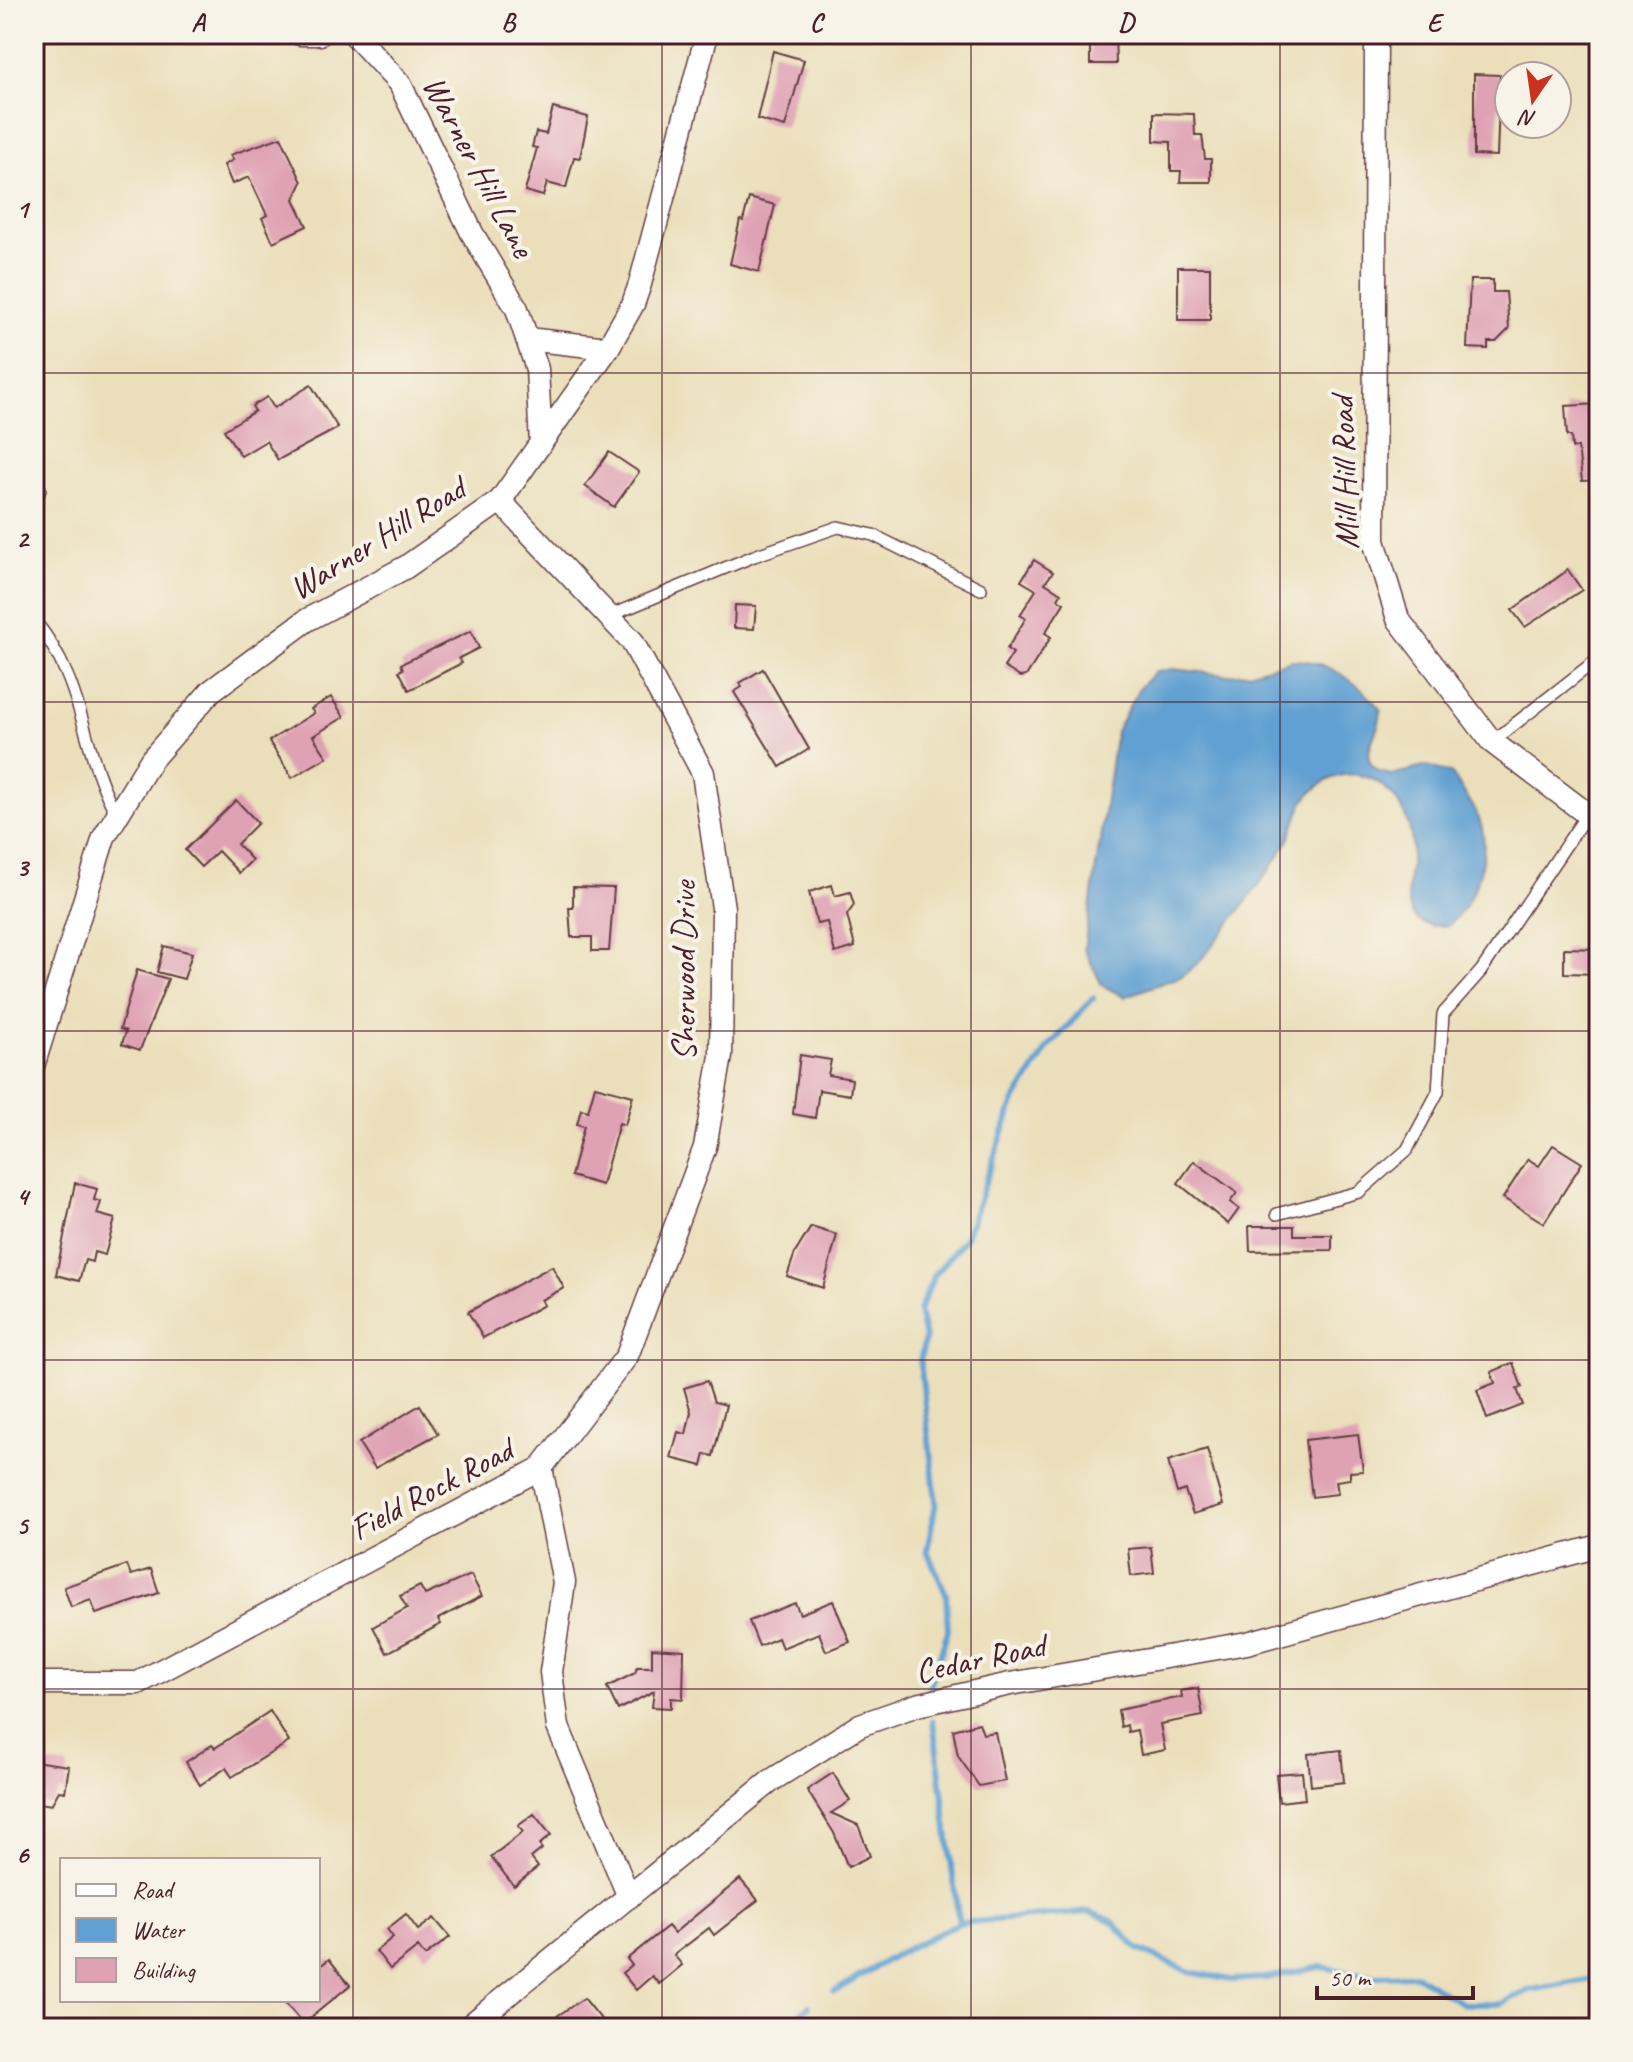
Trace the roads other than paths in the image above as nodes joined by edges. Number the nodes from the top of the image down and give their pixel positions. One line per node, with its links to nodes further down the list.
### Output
1 (300, 34): 2 (street)
2 (320, 34)
3 (354, 34): 6 (street, Warner Hill Lane)
4 (707, 34): 7 (street, Warner Hill Road)
5 (1376, 34): 16 (street, Mill Hill Road)
6 (527, 339): 7 (street); 8 (street, Warner Hill Lane)
7 (608, 348): 8 (street, Warner Hill Road)
8 (541, 444): 10 (street, Warner Hill Road)
9 (40, 489): 11 (lane)
10 (500, 501): 13 (street, Sherwood Drive); 17 (street, Warner Hill Road)
11 (34, 510)
12 (981, 589): 13 (lane)
13 (609, 616): 21 (street, Sherwood Drive)
14 (34, 620): 17 (lane)
15 (1599, 658): 16 (lane)
16 (1492, 742): 18 (street, Mill Hill Road)
17 (117, 815): 19 (street, Warner Hill Road)
18 (1593, 819): 20 (lane)
19 (34, 1063)
20 (1277, 1214)
21 (541, 1468): 23 (street, Field Rock Road); 24 (street, Field Rock Road)
22 (1599, 1546): 24 (street, Cedar Road)
23 (34, 1683)
24 (629, 1897): 25 (street, Cedar Road)
25 (467, 2028)

